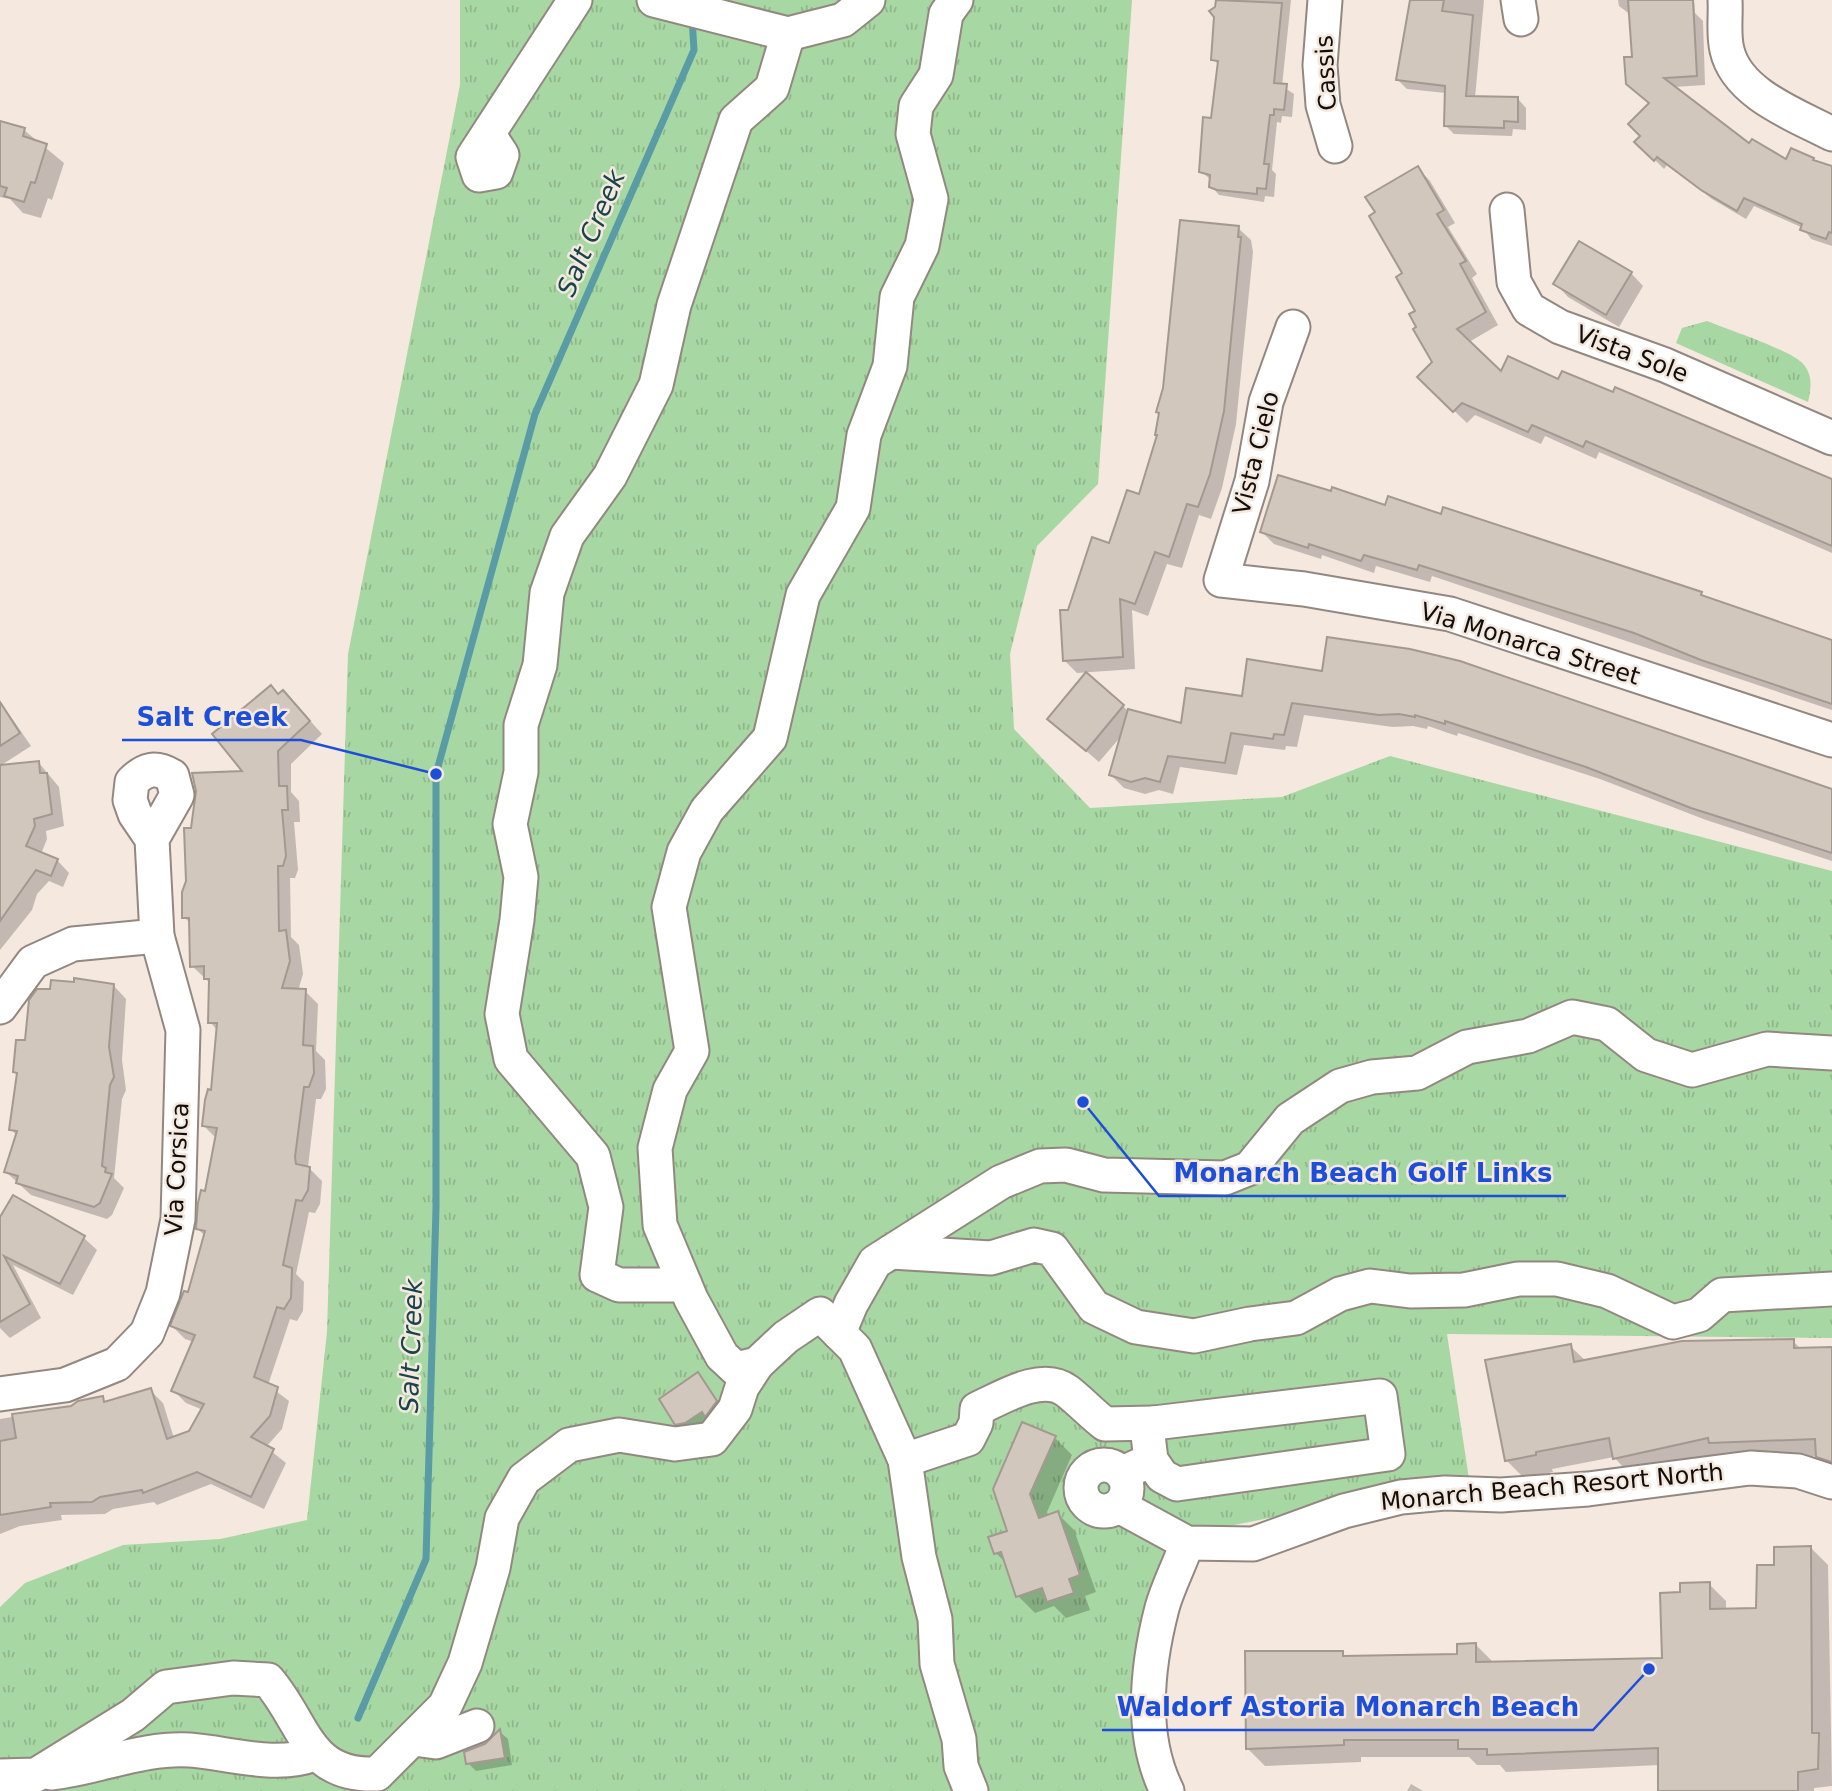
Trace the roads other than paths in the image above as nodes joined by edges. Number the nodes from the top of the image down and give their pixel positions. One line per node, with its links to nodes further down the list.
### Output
1 (575, 0): 9 (street)
2 (653, 0): 7 (street)
3 (867, 0): 7 (street)
4 (956, 0): 22 (street)
5 (1325, 0): 10 (street, Cassis)
6 (1725, 0): 8 (street)
7 (788, 34): 22 (street)
8 (1832, 134)
9 (489, 135)
10 (1335, 146)
11 (1507, 209): 13 (street, Vista Sole)
12 (1293, 327): 14 (street, Vista Cielo)
13 (1832, 438)
14 (1221, 580): 15 (street, Via Monarca Street)
15 (1832, 740)
16 (152, 839): 17 (street, Via Corsica)
17 (157, 936): 18 (street); 25 (street, Via Corsica)
18 (0, 1007)
19 (1832, 1053): 20 (street)
20 (891, 1252): 21 (street); 23 (street)
21 (1832, 1289)
22 (688, 1292): 24 (street)
23 (839, 1333): 24 (street); 27 (street)
24 (757, 1364): 33 (street)
25 (0, 1394)
26 (1154, 1423): 27 (street); 28 (street); 28 (street)
27 (905, 1460): 37 (street)
28 (1137, 1466): 30 (street); 30 (street)
29 (1832, 1482): 31 (street, Monarch Beach Resort North)
30 (1119, 1506): 31 (street, Monarch Beach Resort North)
31 (1187, 1543): 38 (street)
32 (477, 1726): 33 (street)
33 (414, 1739): 34 (street)
34 (314, 1754): 36 (street); 36 (street)
35 (0, 1776): 36 (street)
36 (38, 1783)
37 (971, 1791)
38 (1167, 1791)

